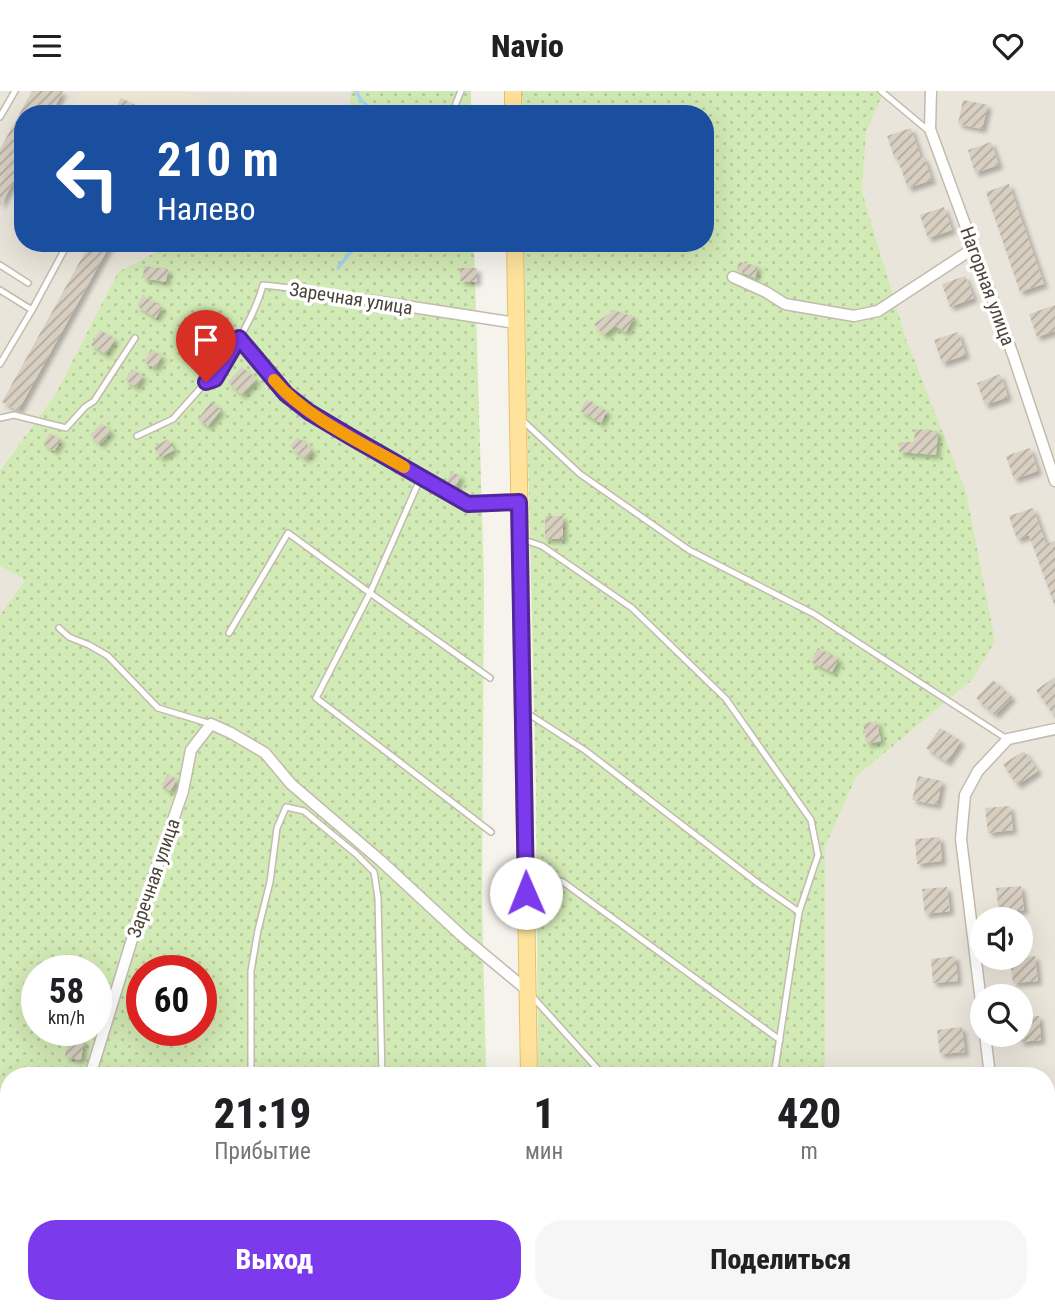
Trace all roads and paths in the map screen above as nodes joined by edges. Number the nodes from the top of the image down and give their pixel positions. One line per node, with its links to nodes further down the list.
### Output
1 (15, 91): 4 (lane)
2 (881, 91): 5 (lane)
3 (931, 91): 5 (street, Нагорная улица)
4 (0, 117)
5 (932, 134): 6 (street, Нагорная улица)
6 (974, 249): 10 (street); 23 (street, Нагорная улица)
7 (63, 252): 14 (lane)
8 (515, 252): 15 (main road)
9 (0, 265): 11 (lane)
10 (733, 277)
11 (29, 283)
12 (0, 290): 14 (lane)
13 (367, 300): 15 (street, Заречная улица); 17 (lane, Заречная улица)
14 (32, 310): 18 (lane)
15 (516, 323): 19 (main road)
16 (135, 338): 20 (lane)
17 (239, 338): 21 (lane, Заречная улица); 22 (lane)
18 (0, 365)
19 (518, 416): 24 (main road); 33 (lane)
20 (0, 418)
21 (137, 436)
22 (421, 477): 24 (lane); 26 (lane)
23 (1055, 481)
24 (519, 502): 25 (main road)
25 (521, 539): 30 (main road); 36 (lane)
26 (370, 593): 28 (lane); 29 (lane); 34 (lane)
27 (59, 628): 31 (lane)
28 (229, 633)
29 (491, 678)
30 (522, 709): 35 (main road); 36 (lane)
31 (211, 724): 38 (street); 41 (street, Заречная улица)
32 (1055, 729): 33 (street)
33 (1008, 739): 37 (street)
34 (491, 832)
35 (525, 869): 38 (main road); 39 (lane)
36 (799, 912): 39 (lane)
37 (979, 984)
38 (528, 991): 44 (main road); 45 (lane)
39 (780, 1040): 46 (lane)
40 (987, 1047): 47 (street)
41 (93, 1067)
42 (251, 1067): 43 (lane)
43 (382, 1067)
44 (529, 1067)
45 (596, 1067)
46 (776, 1067)
47 (989, 1067)

